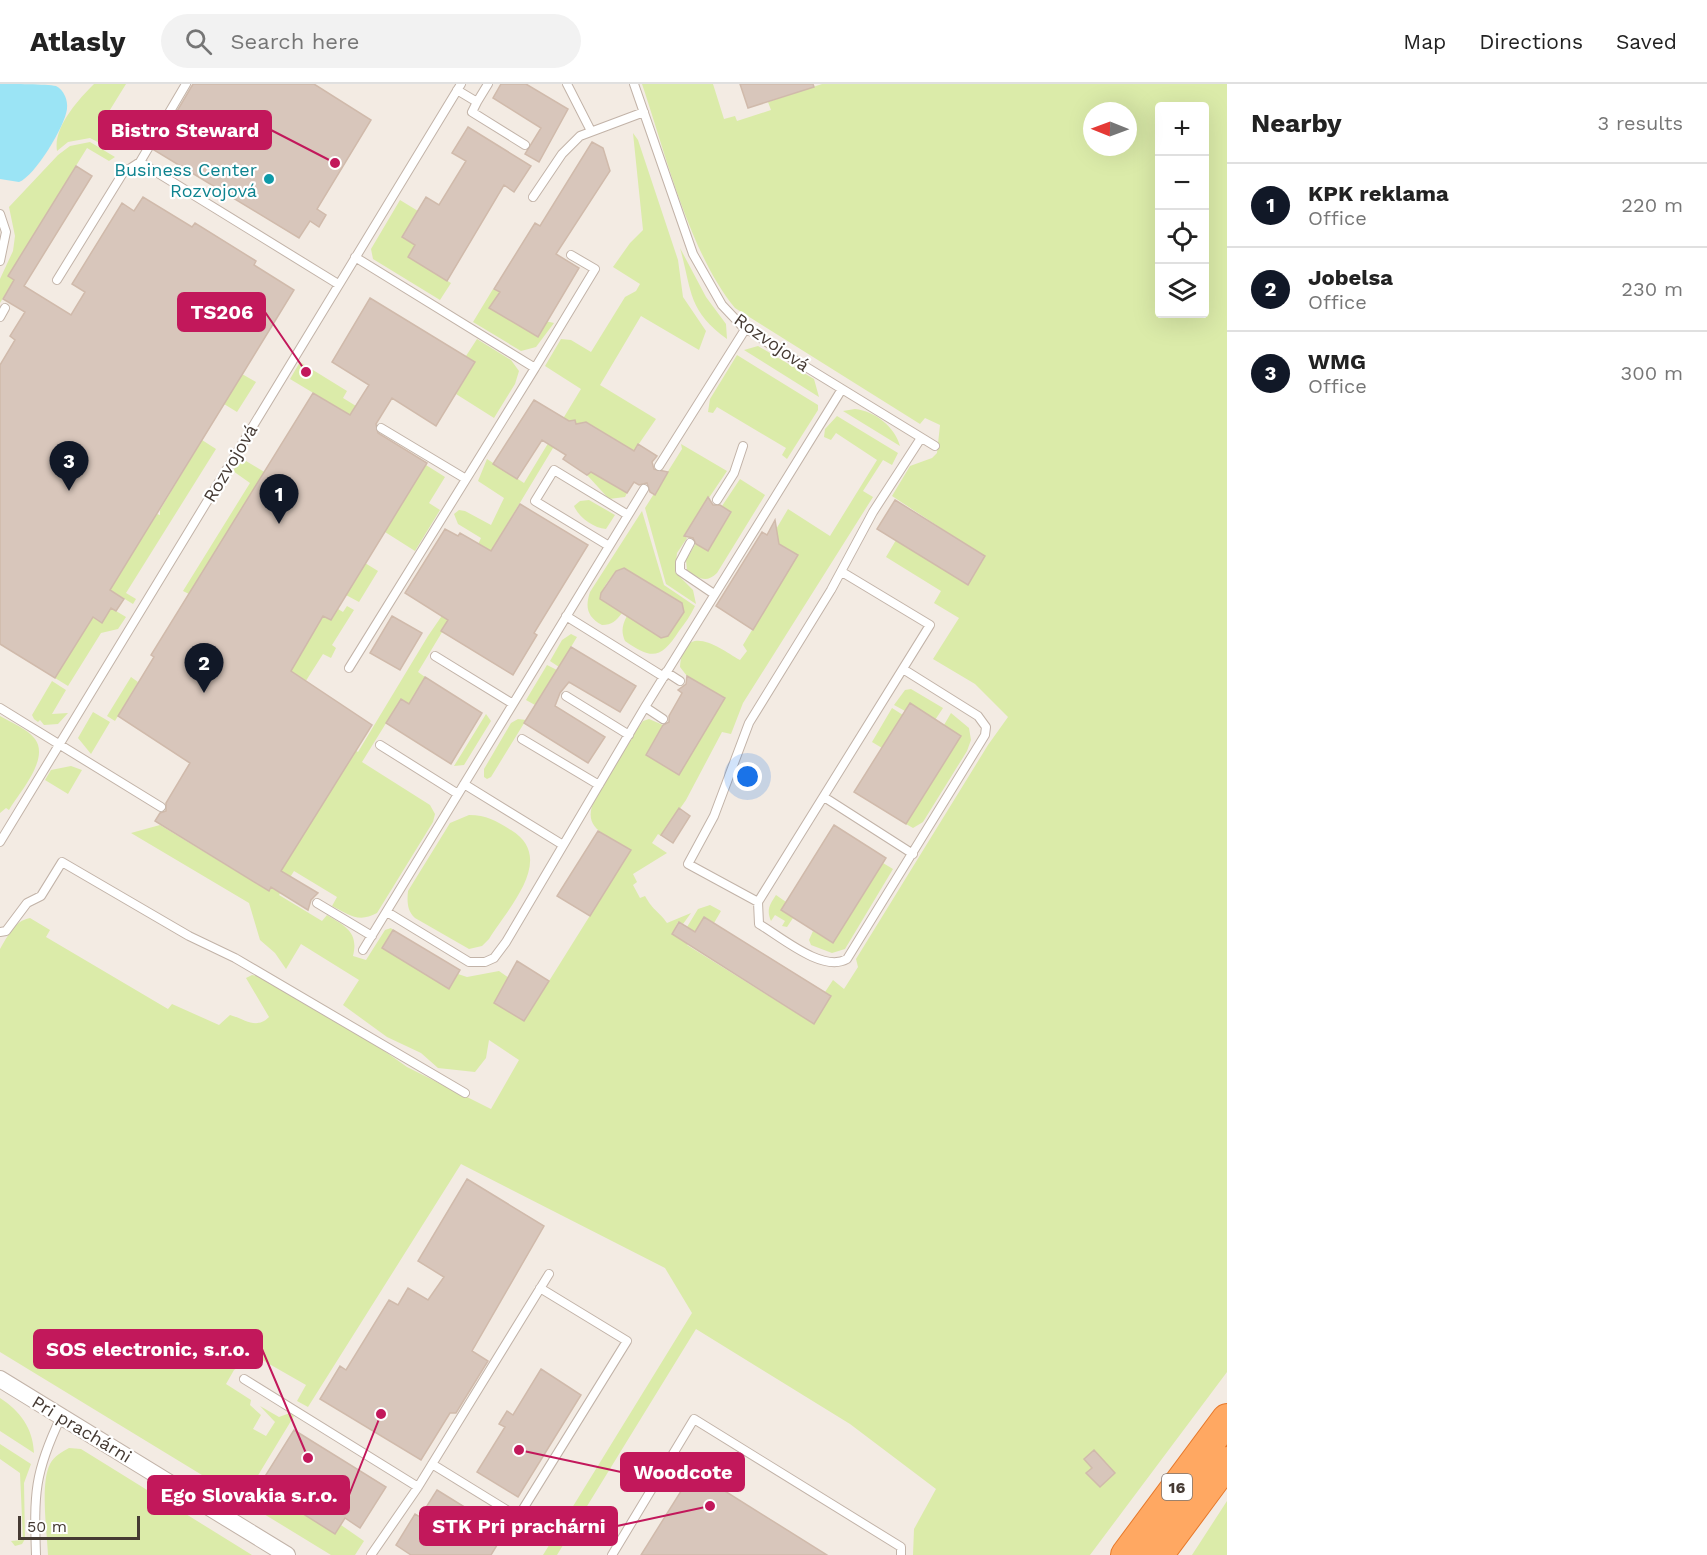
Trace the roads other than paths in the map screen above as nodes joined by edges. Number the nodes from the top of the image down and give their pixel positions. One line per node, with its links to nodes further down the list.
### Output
1 (186, 84): 10 (lane)
2 (488, 84): 6 (lane)
3 (567, 84): 8 (lane)
4 (634, 84): 7 (lane, Rozvojová)
5 (459, 87): 6 (lane); 14 (lane, Rozvojová)
6 (477, 102): 9 (lane)
7 (644, 112): 8 (lane); 20 (lane, Rozvojová)
8 (591, 131): 11 (lane)
9 (525, 145)
10 (140, 162): 16 (lane); 17 (lane)
11 (533, 197)
12 (0, 214): 15 (lane)
13 (571, 255): 21 (lane)
14 (354, 257): 17 (lane, Rozvojová); 21 (lane)
15 (0, 261)
16 (57, 280)
17 (338, 284): 49 (lane, Rozvojová)
18 (5, 308): 19 (lane)
19 (0, 317)
20 (746, 328): 22 (lane, Rozvojová); 27 (lane)
21 (535, 368): 28 (lane)
22 (842, 389): 24 (lane, Rozvojová); 35 (lane)
23 (381, 428): 28 (lane)
24 (921, 438): 26 (lane, Rozvojová); 34 (lane)
25 (743, 446): 30 (lane)
26 (935, 446)
27 (659, 466)
28 (466, 479): 38 (lane)
29 (644, 489): 31 (lane)
30 (717, 500)
31 (628, 515): 33 (lane); 33 (lane)
32 (690, 543): 35 (lane)
33 (609, 546): 36 (lane)
34 (842, 572): 39 (lane); 59 (lane)
35 (714, 594): 40 (lane)
36 (566, 616): 40 (lane); 43 (lane)
37 (435, 656): 43 (lane)
38 (349, 668)
39 (903, 669): 54 (lane); 58 (lane)
40 (665, 674): 41 (lane); 45 (lane)
41 (680, 681)
42 (566, 696): 47 (lane)
43 (513, 704): 51 (lane)
44 (0, 708): 49 (lane)
45 (645, 708): 46 (lane); 47 (lane)
46 (663, 719)
47 (629, 735): 52 (lane)
48 (522, 740): 52 (lane)
49 (60, 745): 55 (lane); 56 (lane, Rozvojová)
50 (380, 745): 53 (lane)
51 (464, 784): 53 (lane); 57 (lane)
52 (599, 785): 57 (lane)
53 (458, 794): 61 (lane)
54 (824, 797): 58 (lane); 59 (lane)
55 (161, 807)
56 (0, 842)
57 (563, 845): 61 (lane)
58 (913, 854): 59 (lane)
59 (758, 902)
60 (317, 903): 63 (lane)
61 (387, 912): 63 (lane)
62 (3, 932): 64 (lane); 66 (lane)
63 (372, 936): 65 (lane)
64 (0, 941)
65 (363, 950)
66 (465, 1093)
67 (549, 1274): 68 (lane)
68 (540, 1288): 74 (lane); 74 (lane)
69 (0, 1378): 71 (street, Pri prachárni)
70 (244, 1379): 75 (lane)
71 (61, 1417): 76 (lane); 77 (street, Pri prachárni)
72 (1227, 1419): 81 (highway, 16)
73 (1227, 1462): 82 (highway, 16)
74 (432, 1464): 75 (lane)
75 (418, 1487): 78 (lane)
76 (36, 1555)
77 (287, 1555)
78 (371, 1555)
79 (612, 1555): 80 (lane)
80 (901, 1555)
81 (1126, 1555)
82 (1158, 1555)

